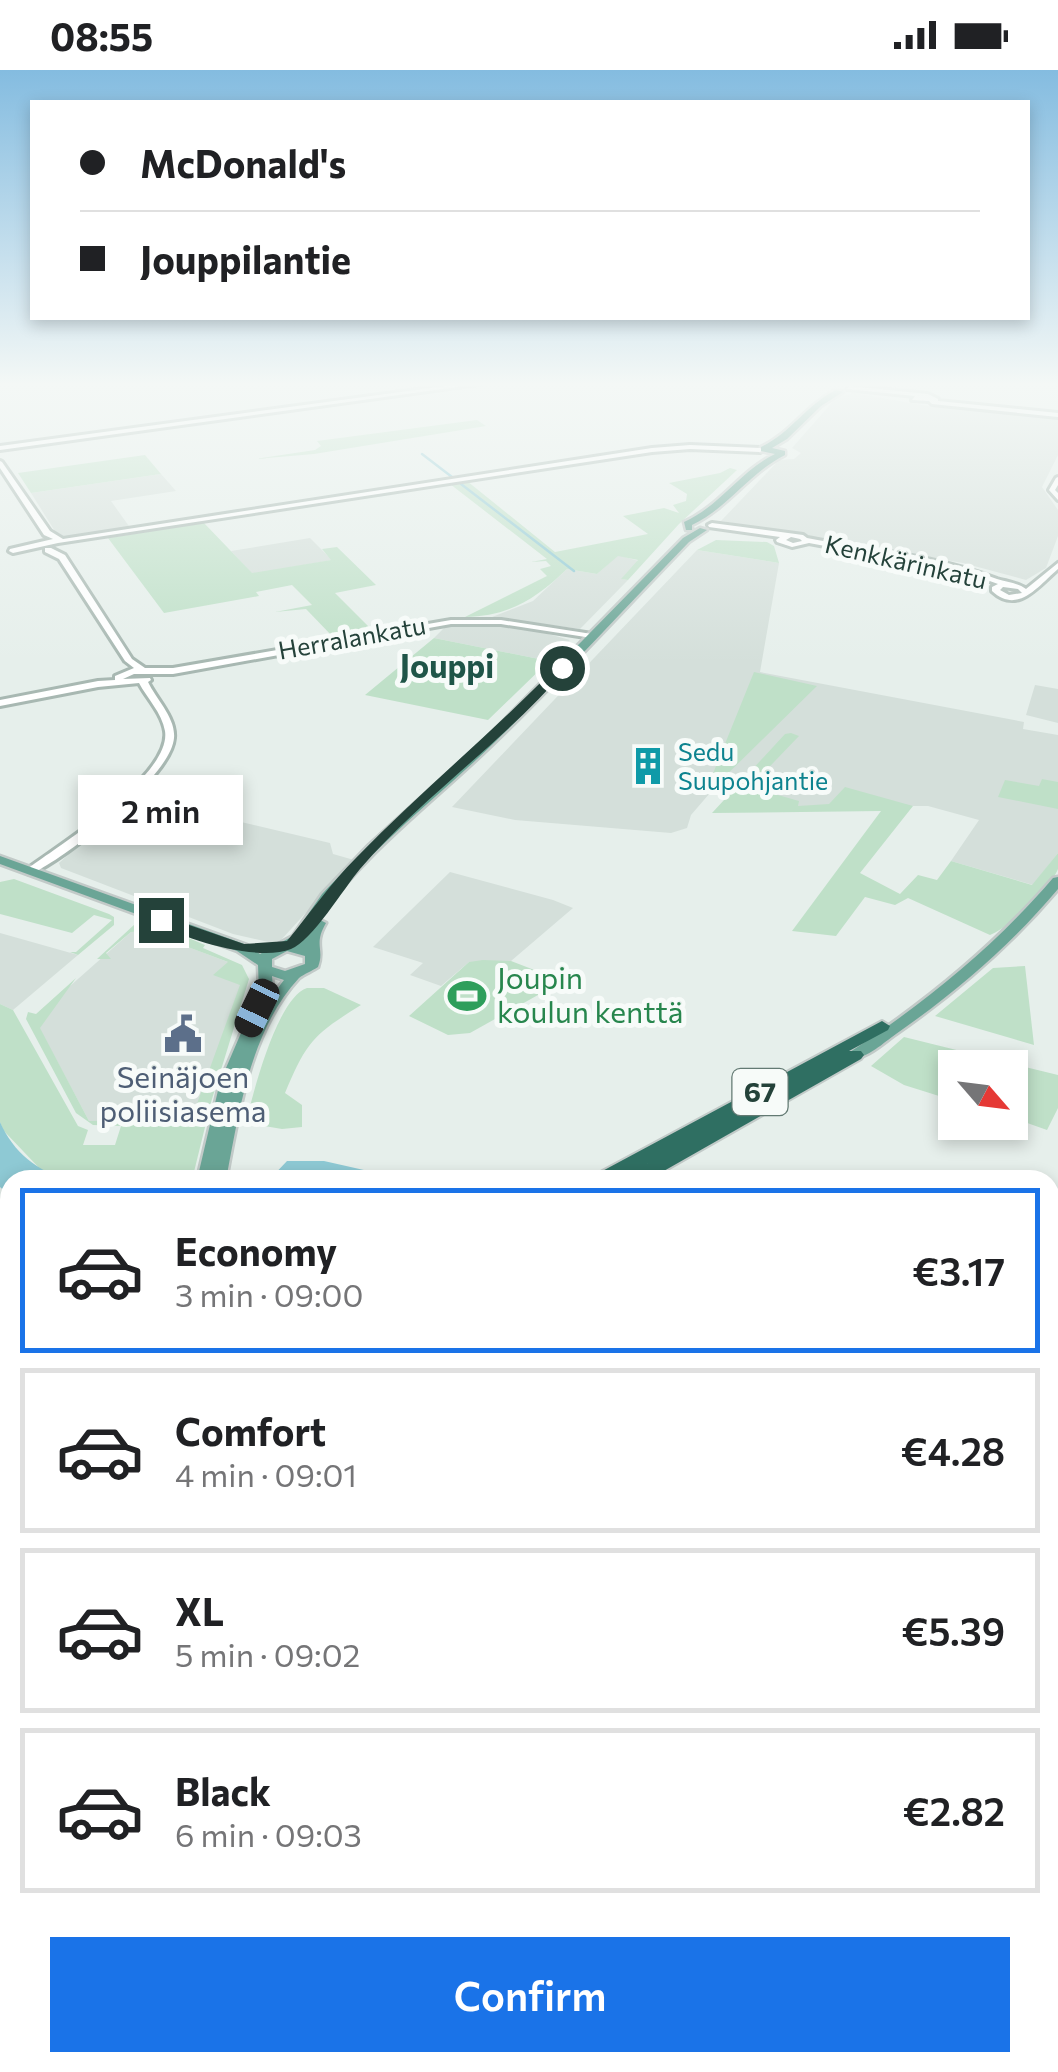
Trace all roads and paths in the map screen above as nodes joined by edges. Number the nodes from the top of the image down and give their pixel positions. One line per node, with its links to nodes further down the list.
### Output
1 (7, 475): 7 (street)
2 (490, 475): 8 (street)
3 (747, 475): 6 (main road)
4 (1058, 479): 5 (street)
5 (1058, 494)
6 (703, 526): 12 (street, Kenkkärinkatu); 14 (main road)
7 (44, 544): 8 (street); 8 (street); 9 (street)
8 (63, 547): 15 (street)
9 (0, 554)
10 (1058, 565): 11 (street)
11 (1043, 578): 12 (street); 13 (street)
12 (1006, 586): 13 (street); 13 (street)
13 (1027, 592)
14 (592, 636): 16 (street, Herralankatu); 20 (main road)
15 (130, 660): 16 (street); 17 (street)
16 (144, 677): 17 (street, Herralankatu); 18 (street)
17 (122, 679): 18 (street); 19 (street)
18 (150, 696): 22 (street)
19 (0, 703)
20 (463, 767): 26 (main road); 27 (main road)
21 (0, 860): 22 (main road)
22 (30, 871): 24 (main road)
23 (1058, 881): 28 (main road, 67)
24 (214, 938): 25 (main road); 31 (main road)
25 (242, 948): 26 (main road); 29 (main road)
26 (282, 948): 27 (main road); 29 (main road)
27 (314, 957): 30 (main road)
28 (984, 958): 32 (main road, 67); 33 (main road, 67)
29 (264, 966): 30 (main road); 31 (main road)
30 (294, 976): 35 (main road)
31 (257, 1008): 34 (main road)
32 (882, 1026): 36 (highway, 67)
33 (855, 1054): 37 (highway, 67)
34 (208, 1170)
35 (220, 1170)
36 (618, 1170)
37 (652, 1170)

